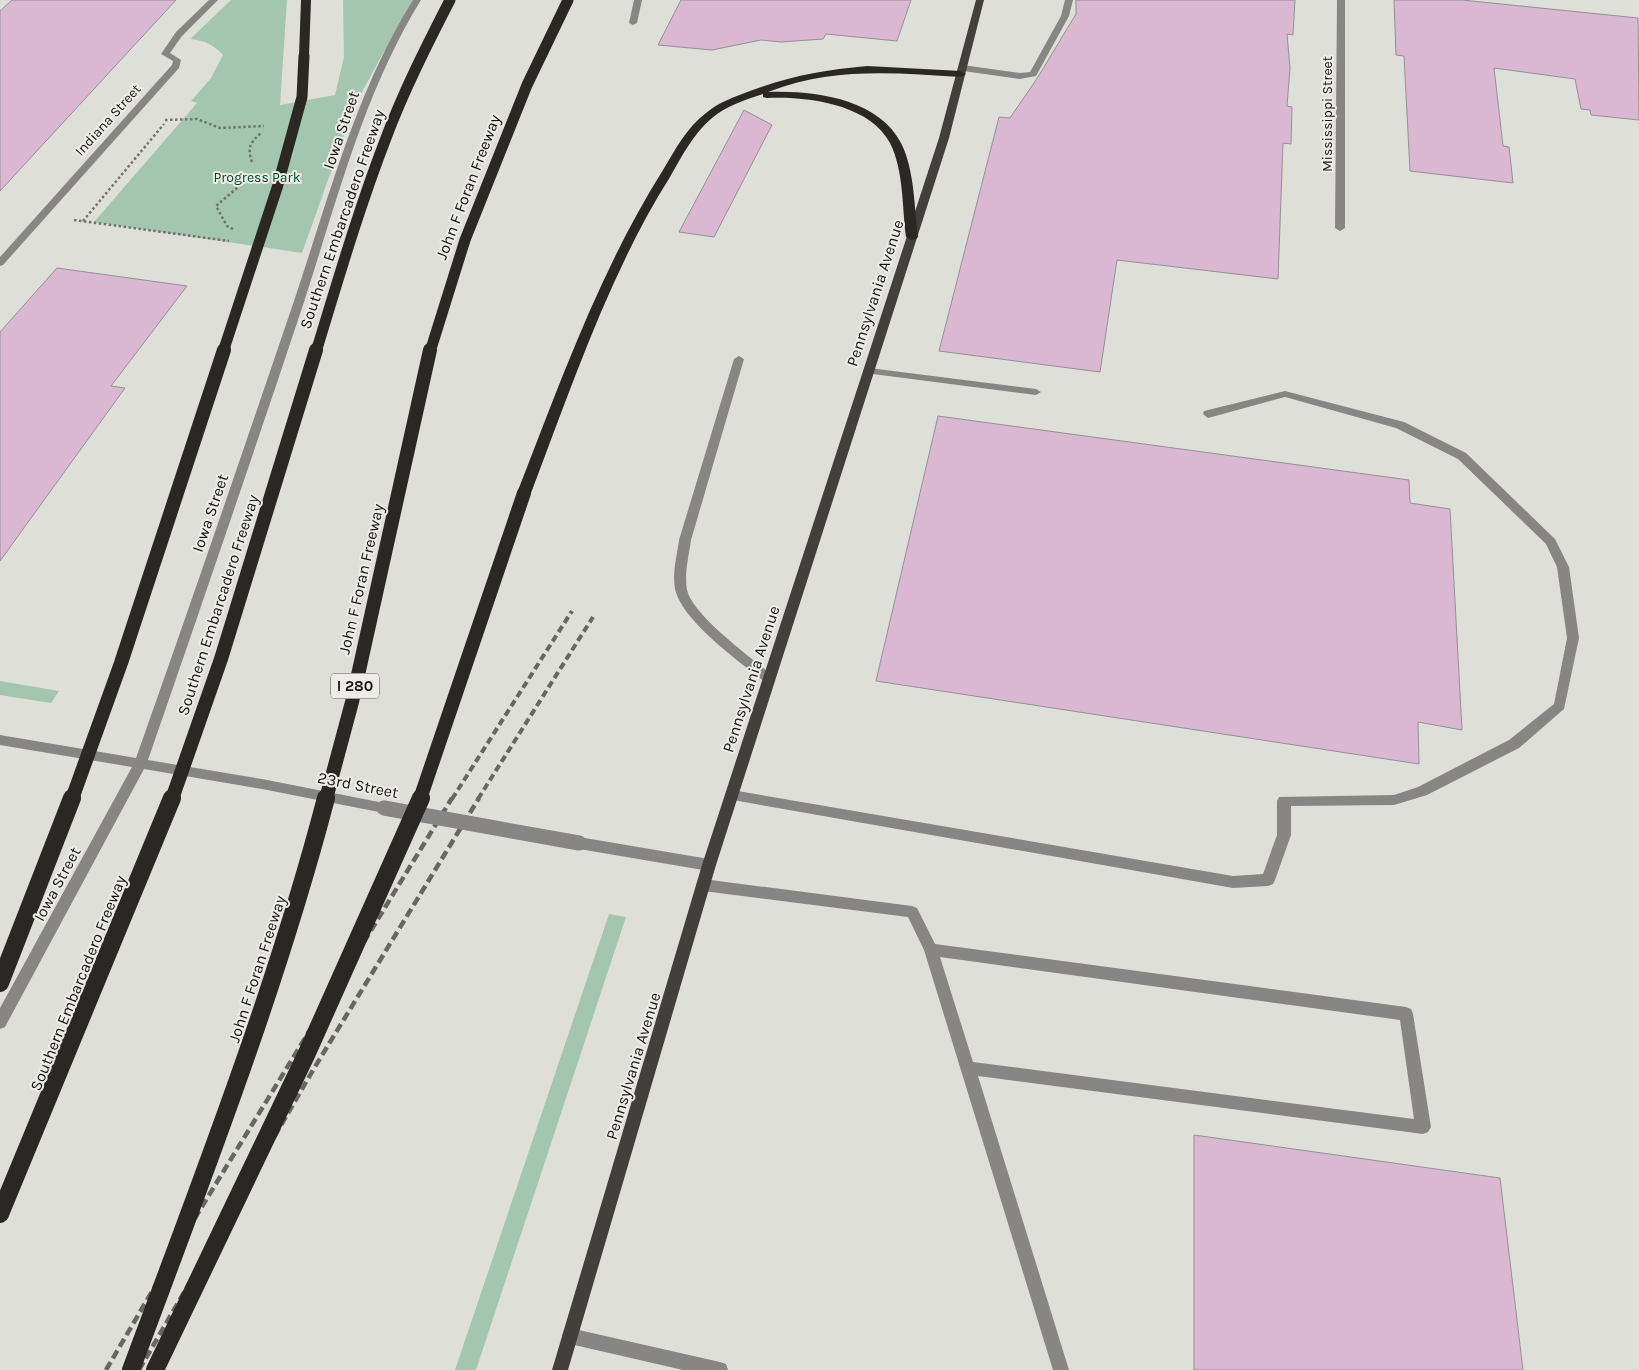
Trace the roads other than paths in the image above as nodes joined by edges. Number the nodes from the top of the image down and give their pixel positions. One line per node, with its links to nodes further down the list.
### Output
1 (214, 0): 15 (street, Indiana Street)
2 (306, 0): 27 (highway, bridge)
3 (417, 0): 22 (street, Iowa Street)
4 (450, 0): 30 (highway, Southern Embarcadero Freeway, bridge)
5 (568, 0): 32 (highway, John F Foran Freeway / I 280, bridge)
6 (638, 0): 10 (street)
7 (980, 0): 11 (main road, Pennsylvania Avenue)
8 (1069, 0): 11 (street)
9 (1341, 0): 13 (street, Mississippi Street)
10 (633, 23)
11 (962, 71): 12 (highway); 14 (main road, Pennsylvania Avenue)
12 (748, 97): 14 (highway); 33 (highway, bridge)
13 (1340, 228)
14 (912, 237): 17 (main road, Pennsylvania Avenue)
15 (0, 263)
16 (739, 359): 20 (street)
17 (868, 371): 18 (street); 20 (main road, Pennsylvania Avenue)
18 (1036, 392)
19 (1208, 414): 23 (street)
20 (769, 680): 23 (main road, Pennsylvania Avenue)
21 (0, 740): 22 (street, 23rd Street)
22 (140, 764): 24 (street, 23rd Street, bridge); 28 (street, Iowa Street)
23 (732, 795): 24 (main road, Pennsylvania Avenue)
24 (709, 865): 25 (main road, Pennsylvania Avenue)
25 (703, 885): 26 (street); 31 (main road, Pennsylvania Avenue)
26 (931, 950): 29 (street); 29 (street)
27 (0, 983)
28 (0, 1022)
29 (968, 1068): 36 (street)
30 (0, 1214)
31 (570, 1336): 34 (main road, Pennsylvania Avenue); 35 (street)
32 (131, 1370)
33 (155, 1370)
34 (560, 1370)
35 (720, 1370)
36 (1061, 1370)

